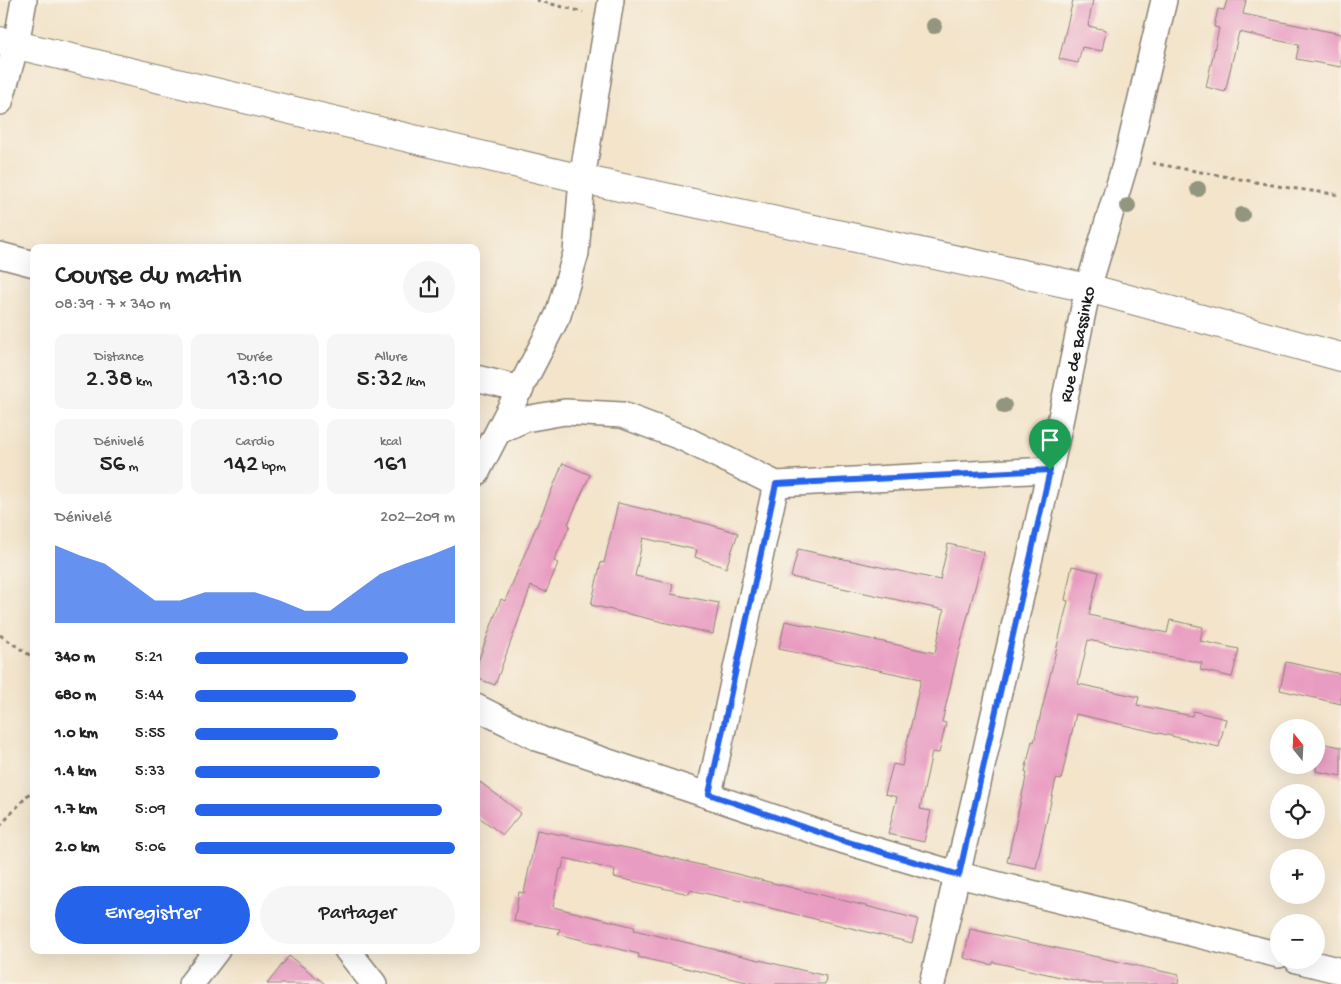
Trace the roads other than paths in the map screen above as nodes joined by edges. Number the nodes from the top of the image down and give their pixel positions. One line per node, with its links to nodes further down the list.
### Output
1 (24, 0): 4 (street)
2 (1164, 0): 9 (street, Rue de Bassinko)
3 (610, 9): 6 (street)
4 (8, 43): 5 (street); 6 (street)
5 (0, 102)
6 (582, 179): 9 (street); 12 (street)
7 (0, 255): 8 (street)
8 (30, 263)
9 (1088, 288): 10 (street); 15 (street, Rue de Bassinko)
10 (1341, 357)
11 (480, 379): 12 (street)
12 (521, 389): 13 (street)
13 (499, 431): 14 (street); 16 (street)
14 (480, 467)
15 (1050, 470): 16 (street); 19 (street, Rue de Bassinko)
16 (776, 484): 18 (street)
17 (480, 709): 18 (street)
18 (709, 794): 19 (street)
19 (959, 875): 22 (street); 27 (street, Rue de Bassinko)
20 (214, 954): 25 (street)
21 (350, 954): 26 (street)
22 (1270, 954)
23 (1325, 967): 24 (street)
24 (1341, 971)
25 (191, 984)
26 (374, 984)
27 (932, 984)

